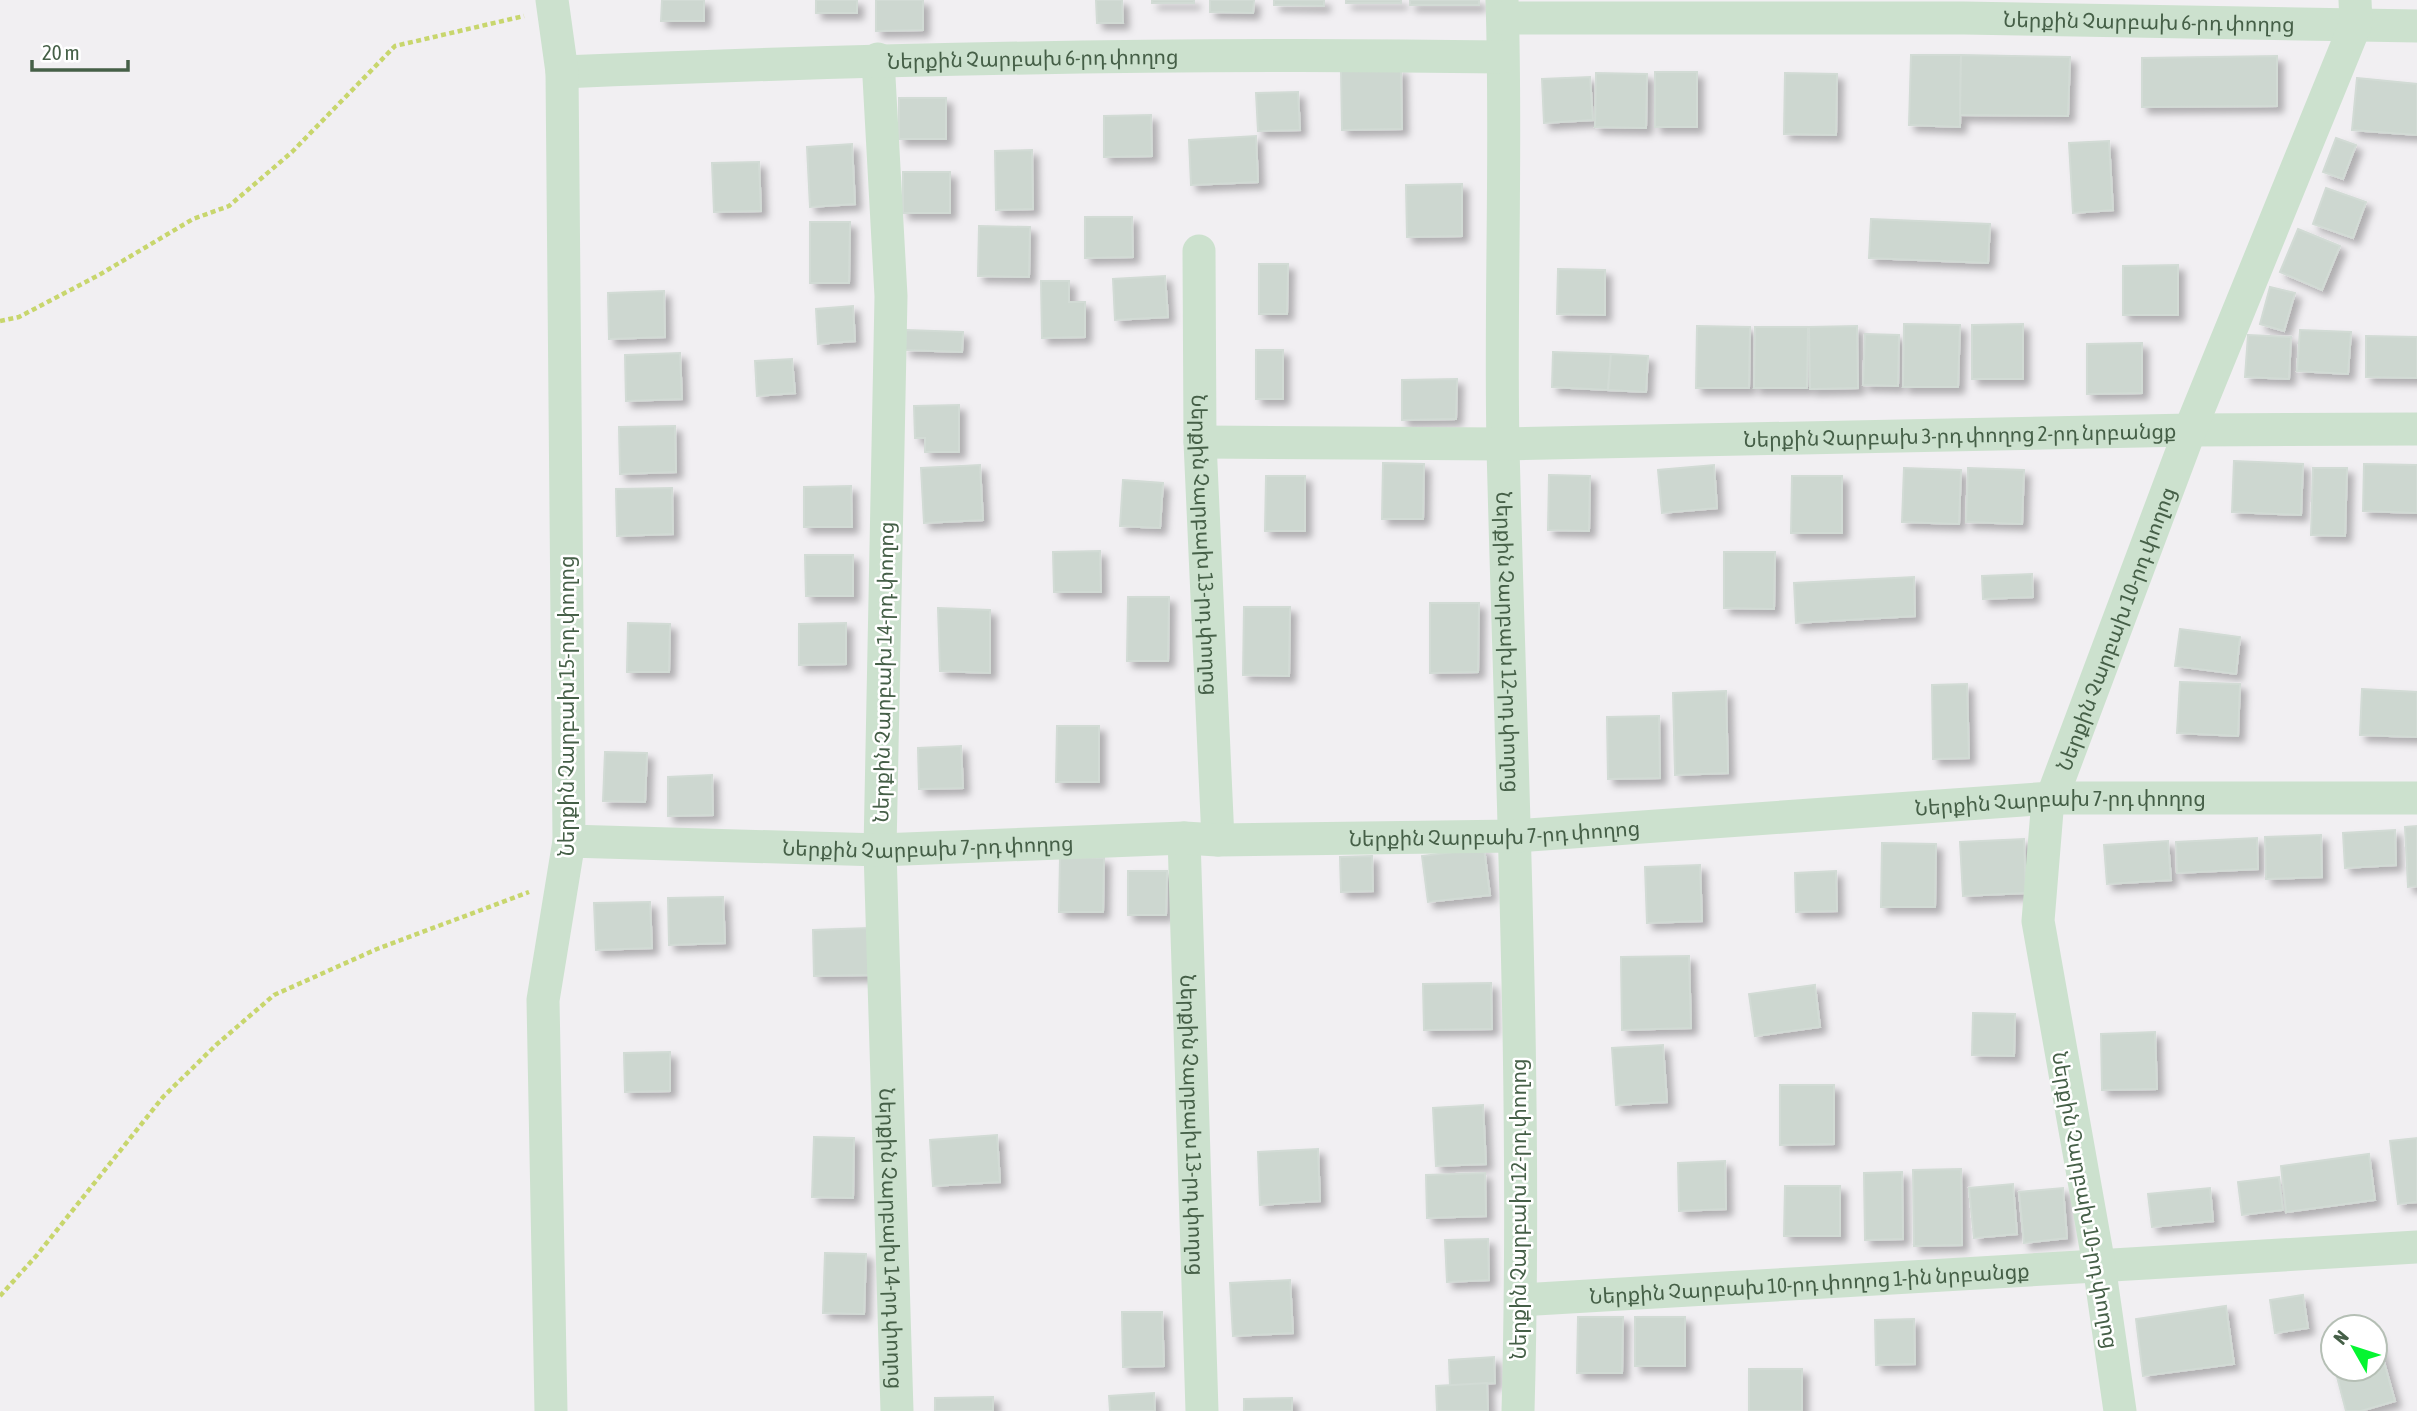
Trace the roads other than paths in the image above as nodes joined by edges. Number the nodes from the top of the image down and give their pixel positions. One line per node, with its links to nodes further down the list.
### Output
1 (552, 5): 8 (street, Ներքին Չարբախ 15-րդ փողոց)
2 (1502, 9): 3 (street, Ներքին Չարբախ 6-րդ փողոց); 6 (street, Ներքին Չարբախ 12-րդ փողոց)
3 (1962, 9): 4 (street, Ներքին Չարբախ 6-րդ փողոց)
4 (2356, 12): 5 (street, Ներքին Չարբախ 6-րդ փողոց); 11 (street, Ներքին Չարբախ 10-րդ փողոց)
5 (2417, 26)
6 (1502, 57): 7 (street, Ներքին Չարբախ 6-րդ փողոց); 13 (street, Ներքին Չարբախ 12-րդ փողոց)
7 (878, 59): 8 (street, Ներքին Չարբախ 6-րդ փողոց); 20 (street, Ներքին Չարբախ 14-րդ փողոց)
8 (562, 72): 19 (street, Ներքին Չարբախ 15-րդ փողոց)
9 (1199, 251): 12 (street, Ներքին Չարբախ 13-րդ փողոց)
10 (2417, 429): 11 (street, Ներքին Չարբախ 3-րդ փողոց 2-րդ նրբանցք)
11 (2190, 430): 13 (street, Ներքին Չարբախ 3-րդ փողոց 2-րդ նրբանցք); 14 (street, Ներքին Չարբախ 10-րդ փողոց)
12 (1200, 442): 13 (street, Ներքին Չարբախ 3-րդ փողոց 2-րդ նրբանցք); 18 (street, Ներքին Չարբախ 13-րդ փողոց)
13 (1503, 444): 16 (street, Ներքին Չարբախ 12-րդ փողոց)
14 (2052, 798): 15 (street, Ներքին Չարբախ 7-րդ փողոց); 16 (street, Ներքին Չարբախ 7-րդ փողոց); 22 (street, Ներքին Չարբախ 10-րդ փողոց)
15 (2417, 798)
16 (1515, 836): 18 (street, Ներքին Չարբախ 7-րդ փողոց); 23 (street, Ներքին Չարբախ 12-րդ փողոց)
17 (1184, 838): 18 (street, Ներքին Չարբախ 7-րդ փողոց); 20 (street, Ներքին Չարբախ 7-րդ փողոց); 26 (street, Ներքին Չարբախ 13-րդ փողոց)
18 (1218, 840)
19 (569, 841): 20 (street, Ներքին Չարբախ 7-րդ փողոց); 24 (street, Ներքին Չարբախ 15-րդ փողոց)
20 (880, 850): 25 (street, Ներքին Չարբախ 14-րդ փողոց)
21 (2417, 1247): 22 (street, Ներքին Չարբախ 10-րդ փողոց 1-ին նրբանցք)
22 (2099, 1265): 23 (street, Ներքին Չարբախ 10-րդ փողոց 1-ին նրբանցք); 28 (street, Ներքին Չարբախ 10-րդ փողոց)
23 (1521, 1300): 27 (street, Ներքին Չարբախ 12-րդ փողոց)
24 (551, 1411)
25 (897, 1411)
26 (1202, 1411)
27 (1518, 1411)
28 (2120, 1411)

